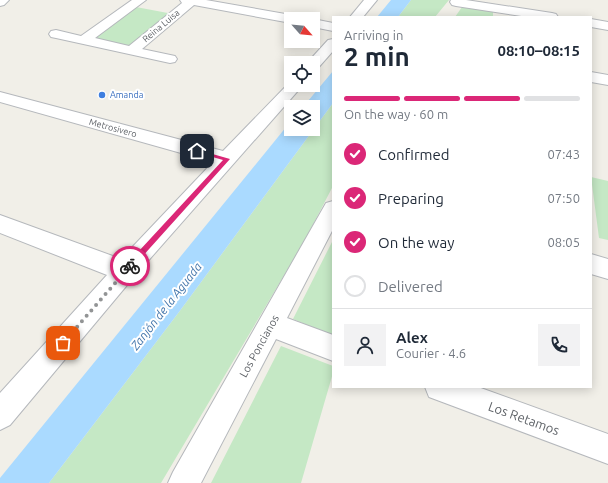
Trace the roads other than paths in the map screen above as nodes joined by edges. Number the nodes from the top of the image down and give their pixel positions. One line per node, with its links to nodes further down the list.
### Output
1 (3, 0): 6 (street)
2 (140, 0): 16 (street)
3 (189, 0): 10 (street, Reina Luisa); 18 (street, Reina Luisa)
4 (371, 0): 8 (street)
5 (457, 1): 7 (street); 9 (street)
6 (0, 2)
7 (448, 12)
8 (357, 16)
9 (546, 16)
10 (284, 18)
11 (592, 23): 13 (street)
12 (320, 24): 14 (street)
13 (608, 26)
14 (332, 27)
15 (56, 34): 16 (street, Reina Luisa)
16 (84, 40): 18 (street, Reina Luisa)
17 (332, 44): 19 (street)
18 (131, 51): 20 (street, Reina Luisa)
19 (320, 57)
20 (170, 59)
21 (592, 77): 22 (street)
22 (608, 80)
23 (289, 92): 25 (street)
24 (0, 97): 25 (street, Metrosivero)
25 (227, 159): 30 (street)
26 (332, 211): 31 (street, Los Poncianos)
27 (0, 224): 30 (street)
28 (592, 264): 29 (street)
29 (608, 268)
30 (125, 271): 34 (street)
31 (271, 325): 32 (street); 36 (street, Los Poncianos)
32 (332, 348)
33 (442, 388): 35 (street, Los Retamos)
34 (0, 415)
35 (608, 449)
36 (184, 483)

